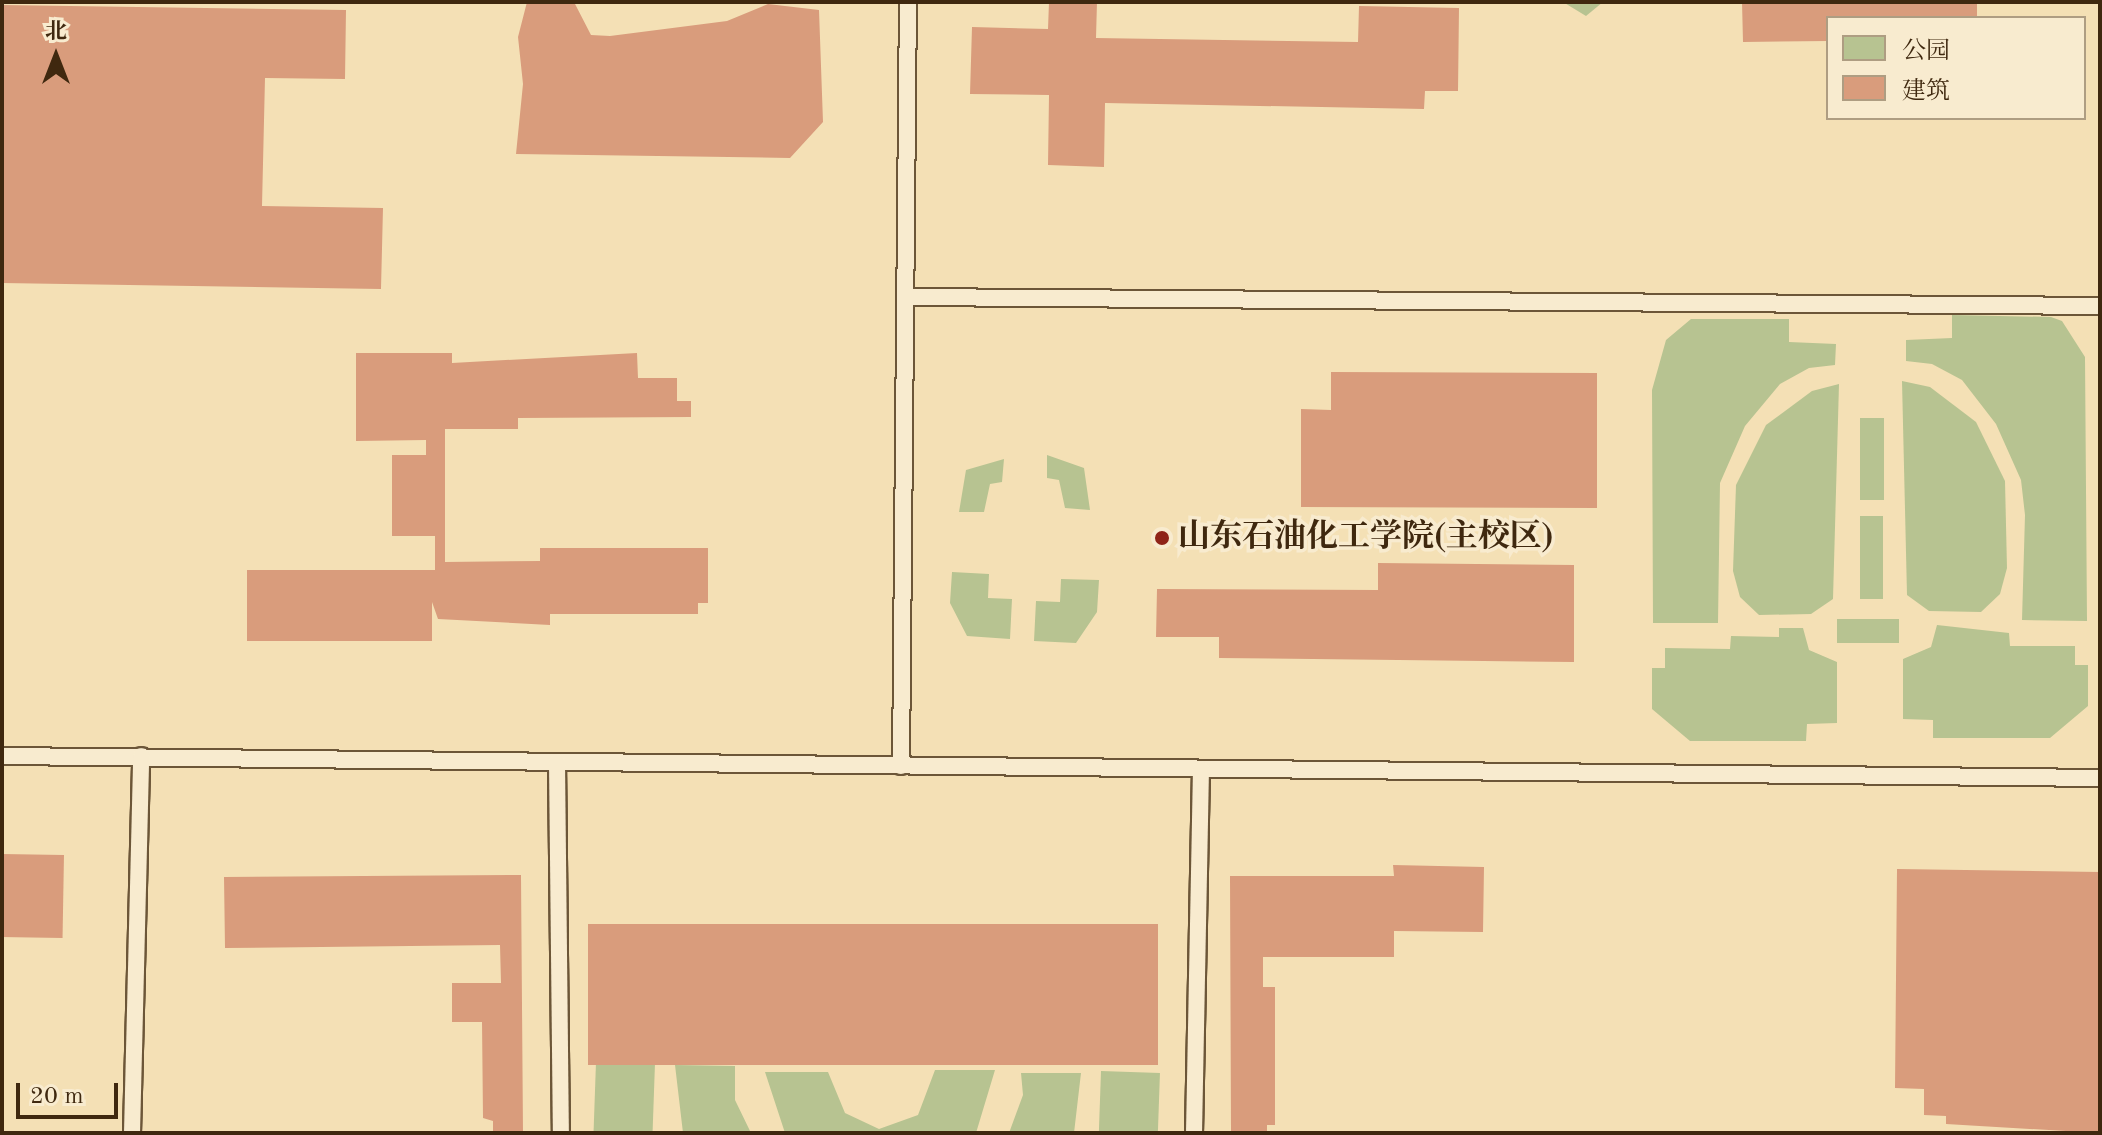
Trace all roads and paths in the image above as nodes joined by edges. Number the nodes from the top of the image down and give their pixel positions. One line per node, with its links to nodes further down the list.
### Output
1 (908, 2): 2 (lane)
2 (909, 297): 3 (lane); 7 (lane)
3 (2100, 306)
4 (2, 756): 5 (lane)
5 (140, 757): 6 (lane); 10 (lane)
6 (557, 762): 7 (lane); 11 (lane)
7 (901, 766): 8 (lane)
8 (1201, 769): 9 (lane); 12 (lane)
9 (2100, 778)
10 (132, 1133)
11 (561, 1133)
12 (1194, 1133)

